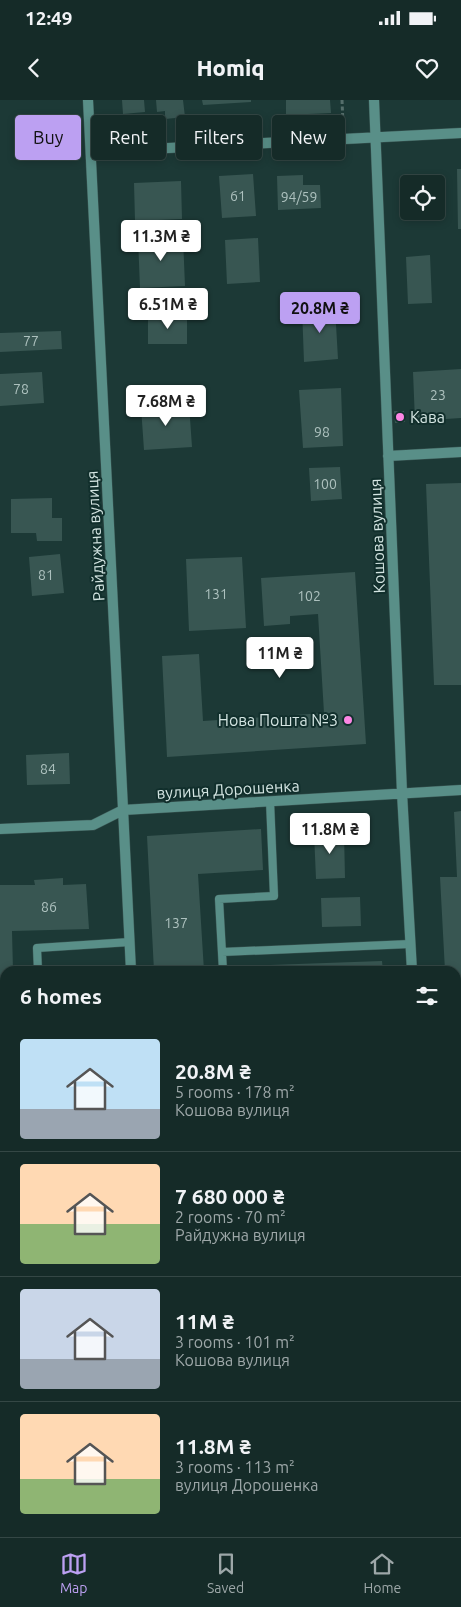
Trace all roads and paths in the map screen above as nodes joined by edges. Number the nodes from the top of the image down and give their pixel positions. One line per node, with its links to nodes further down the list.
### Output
1 (88, 100): 7 (street, Райдужна вулиця)
2 (342, 100): 4 (path)
3 (374, 100): 6 (street, Кошова вулиця)
4 (342, 115)
5 (461, 133): 6 (street)
6 (375, 137): 8 (street); 13 (street, Кошова вулиця)
7 (91, 139)
8 (345, 139)
9 (272, 143): 10 (street)
10 (166, 148)
11 (92, 160): 17 (street, Райдужна вулиця)
12 (461, 452): 13 (street)
13 (388, 456): 15 (street, Кошова вулиця)
14 (461, 790): 15 (street, вулиця Дорошенка)
15 (402, 793): 16 (street, вулиця Дорошенка); 20 (street, Кошова вулиця)
16 (270, 801): 17 (street, вулиця Дорошенка); 21 (lane)
17 (124, 810): 18 (street, вулиця Дорошенка); 19 (street, Райдужна вулиця)
18 (0, 829)
19 (130, 942): 22 (lane); 23 (street, Райдужна вулиця)
20 (410, 944): 21 (lane); 25 (street, Кошова вулиця)
21 (222, 952): 24 (lane)
22 (38, 966)
23 (131, 966)
24 (223, 966)
25 (412, 966)

